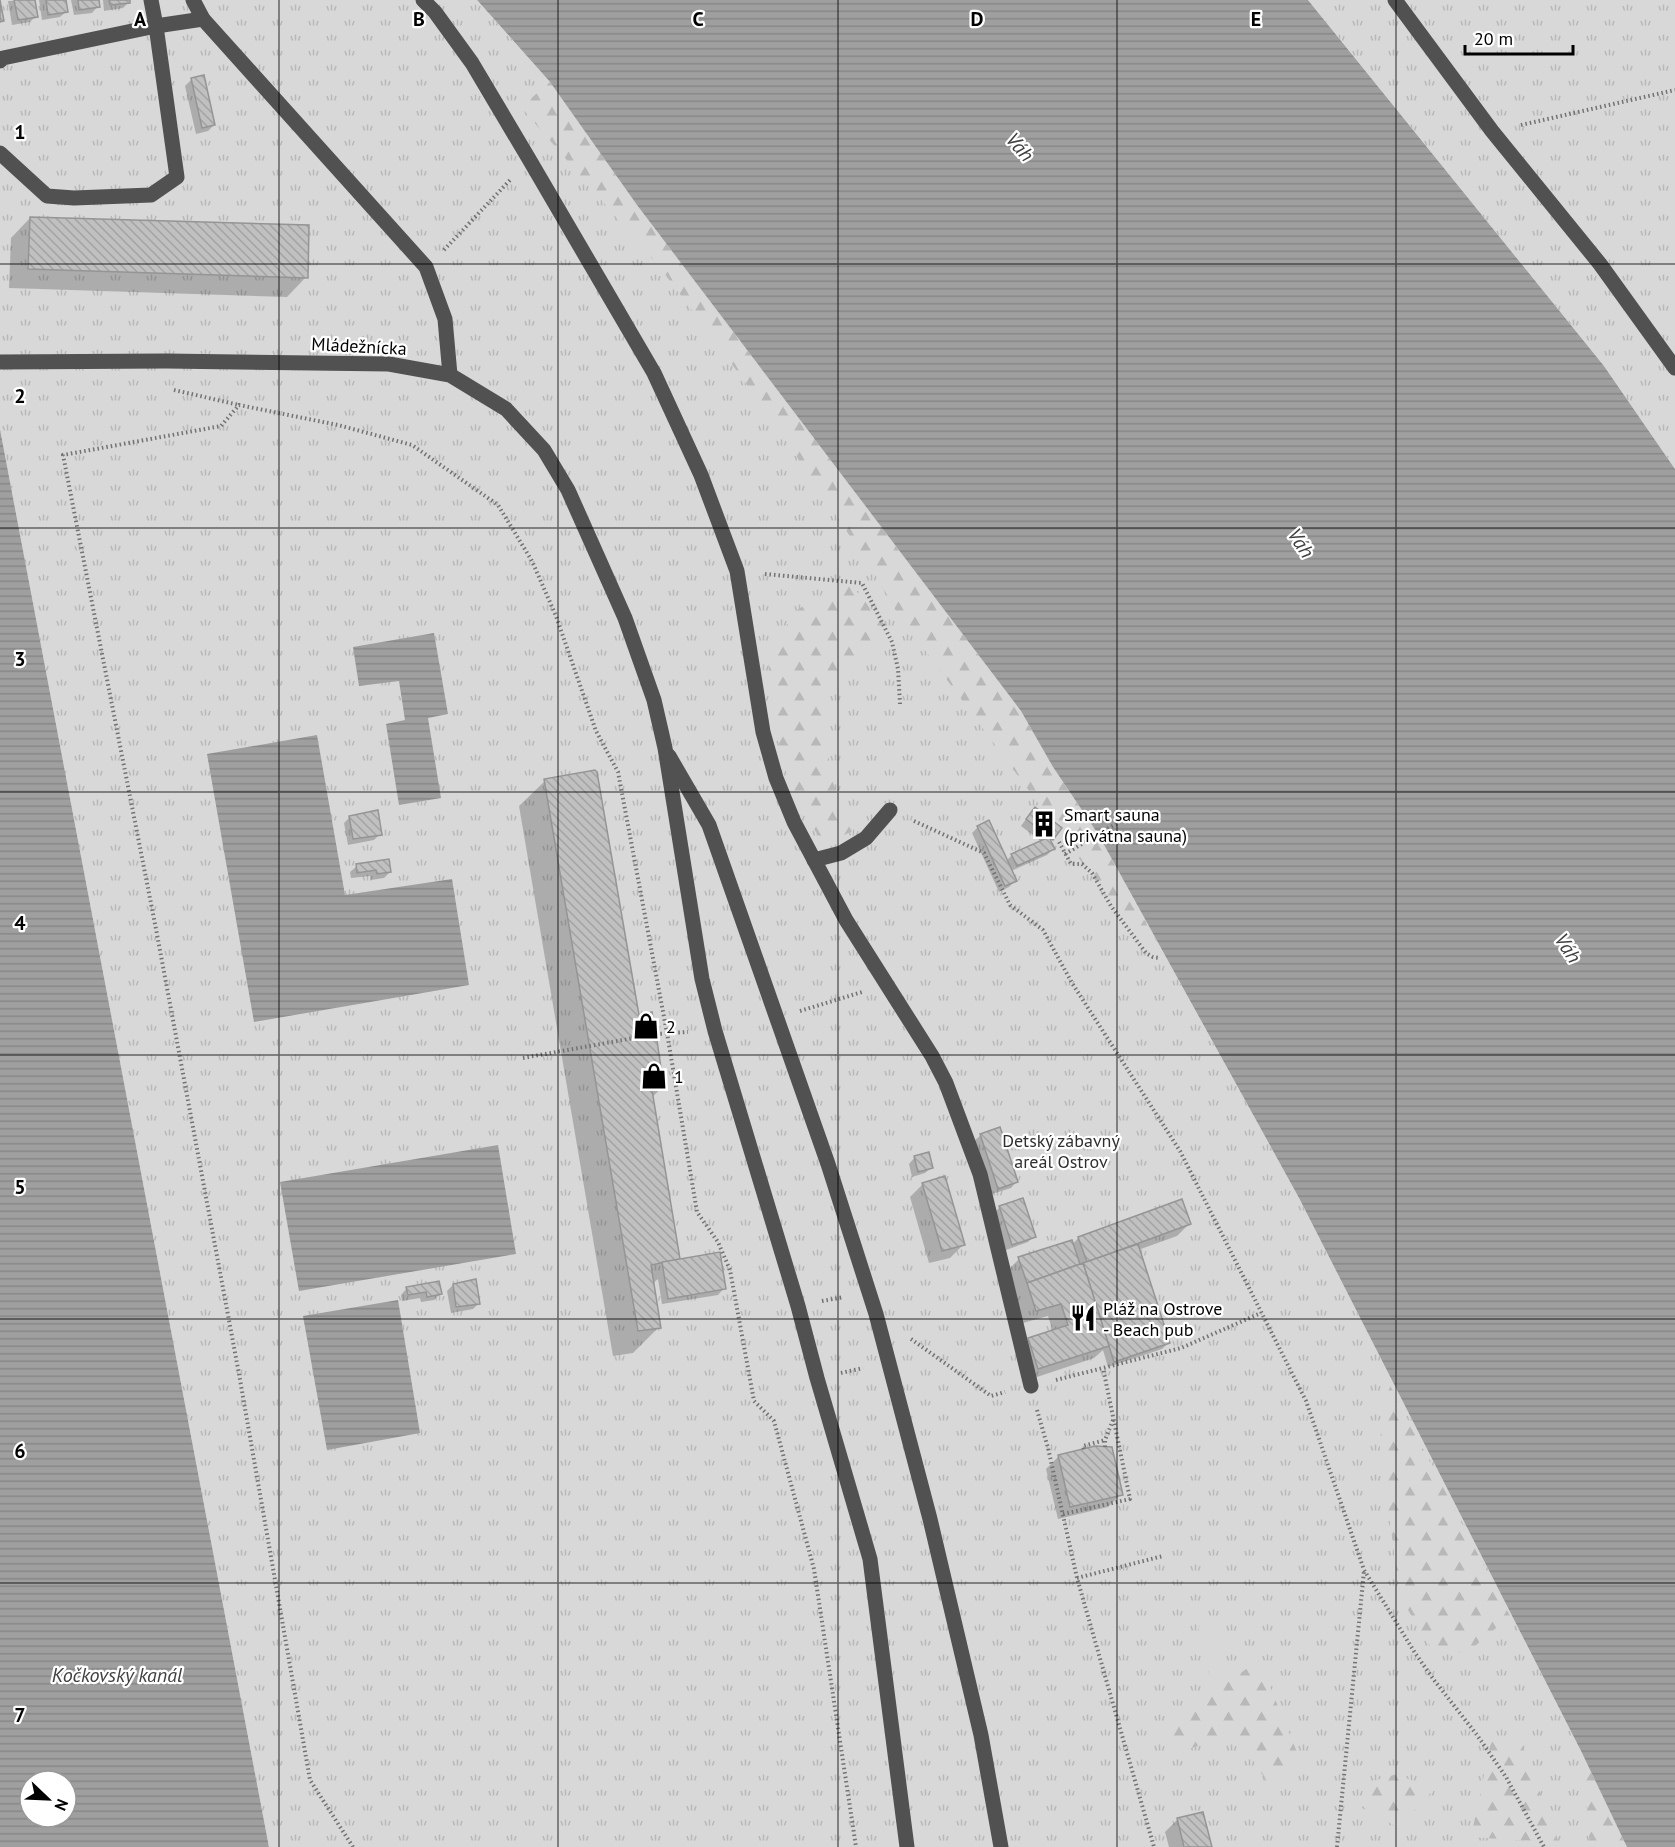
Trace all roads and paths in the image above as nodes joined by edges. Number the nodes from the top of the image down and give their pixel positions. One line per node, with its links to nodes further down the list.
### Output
1 (151, 0): 6 (street)
2 (193, 0): 5 (street)
3 (423, 0): 11 (street)
4 (1395, 0): 9 (street)
5 (203, 19): 6 (street); 12 (street)
6 (156, 26): 7 (street); 10 (street)
7 (0, 61)
8 (1675, 90): 9 (path)
9 (1492, 131): 14 (street)
10 (0, 153)
11 (530, 159): 12 (path); 18 (street)
12 (426, 267): 15 (street)
13 (0, 362): 15 (street, Mládežnícka)
14 (1675, 368)
15 (450, 375): 20 (street, Mládežnícka)
16 (168, 388): 17 (path)
17 (239, 405): 48 (path); 49 (path)
18 (737, 571): 19 (path); 25 (street)
19 (900, 704)
20 (665, 748): 31 (street); 32 (street)
21 (890, 810): 25 (street); 33 (path)
22 (1124, 819): 24 (path)
23 (1059, 842): 24 (path)
24 (1065, 854): 26 (path)
25 (814, 860): 38 (street)
26 (1160, 958)
27 (855, 994): 28 (path)
28 (791, 1014)
29 (656, 1034): 30 (path)
30 (523, 1058)
31 (869, 1293): 32 (path); 34 (street)
32 (798, 1306): 37 (street)
33 (1261, 1312): 36 (path); 46 (path)
34 (876, 1314): 35 (street); 39 (path)
35 (889, 1363): 37 (path); 51 (street)
36 (1103, 1368): 38 (path); 40 (path)
37 (817, 1378): 50 (street)
38 (1031, 1386): 44 (path)
39 (991, 1395)
40 (1113, 1419): 41 (path); 44 (path)
41 (1105, 1440): 42 (path); 43 (path)
42 (1105, 1447)
43 (1084, 1449)
44 (1063, 1514): 47 (path)
45 (1163, 1556): 47 (path)
46 (1364, 1570): 53 (path); 54 (path)
47 (1077, 1578): 52 (path)
48 (353, 1847)
49 (856, 1847)
50 (907, 1847)
51 (1001, 1847)
52 (1154, 1847)
53 (1337, 1847)
54 (1544, 1847)

